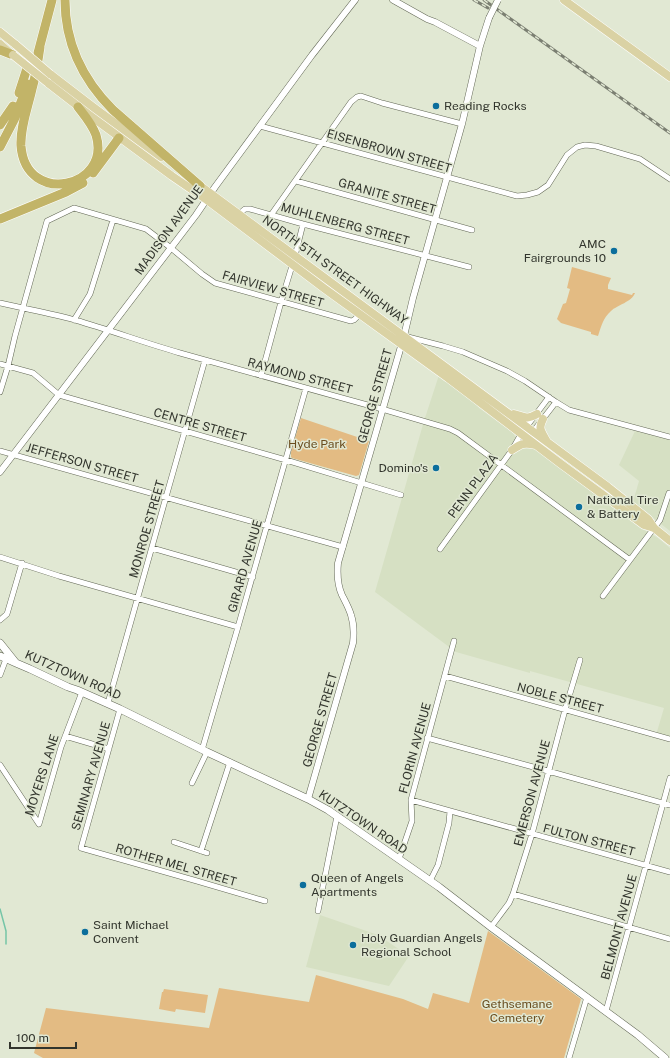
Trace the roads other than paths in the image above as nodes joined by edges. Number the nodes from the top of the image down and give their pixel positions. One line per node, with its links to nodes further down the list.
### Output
1 (46, 0): 15 (highway)
2 (52, 0): 11 (highway)
3 (65, 0): 28 (highway)
4 (355, 0): 19 (street, MADISON AVENUE)
5 (393, 0): 10 (street)
6 (498, 0): 10 (street, GEORGE STREET, bridge)
7 (564, 0): 14 (main road)
8 (0, 32): 20 (main road, NORTH 5TH STREET HIGHWAY, bridge)
9 (0, 44): 13 (main road, NORTH 5TH STREET HIGHWAY)
10 (480, 46): 17 (street, GEORGE STREET)
11 (40, 47): 16 (highway); 24 (highway)
12 (0, 50): 13 (highway)
13 (13, 56): 16 (main road, NORTH 5TH STREET HIGHWAY, bridge)
14 (670, 77)
15 (13, 106): 18 (highway); 21 (highway)
16 (78, 107): 22 (main road, NORTH 5TH STREET HIGHWAY)
17 (462, 124): 23 (street); 25 (street, GEORGE STREET)
18 (0, 125)
19 (260, 126): 23 (street, EISENBROWN STREET); 29 (street, MADISON AVENUE)
20 (122, 128): 22 (main road); 28 (main road, NORTH 5TH STREET HIGHWAY)
21 (0, 133)
22 (119, 138): 29 (main road, NORTH 5TH STREET HIGHWAY); 32 (highway)
23 (323, 143): 25 (street, EISENBROWN STREET); 27 (street)
24 (0, 147)
25 (447, 177): 26 (street, EISENBROWN STREET); 33 (street, GEORGE STREET)
26 (670, 179)
27 (296, 180): 31 (street); 33 (street, GRANITE STREET)
28 (200, 186): 29 (main road, NORTH 5TH STREET HIGHWAY)
29 (208, 196): 30 (main road, NORTH 5TH STREET HIGHWAY); 37 (street, MADISON AVENUE); 40 (main road, NORTH 5TH STREET HIGHWAY)
30 (239, 214): 31 (street, MUHLENBERG STREET); 39 (main road, NORTH 5TH STREET HIGHWAY)
31 (271, 215): 35 (street, MUHLENBERG STREET)
32 (0, 219)
33 (435, 219): 36 (street, GRANITE STREET); 38 (street, GEORGE STREET)
34 (113, 220): 37 (street, FAIRVIEW STREET); 44 (street, FAIRVIEW STREET); 46 (street)
35 (303, 224): 38 (street, MUHLENBERG STREET); 39 (street)
36 (472, 230)
37 (170, 248): 43 (street, FAIRVIEW STREET); 47 (street, MADISON AVENUE)
38 (425, 255): 41 (street, MUHLENBERG STREET); 48 (street, GEORGE STREET)
39 (295, 256): 40 (street); 48 (main road, NORTH 5TH STREET HIGHWAY)
40 (292, 264): 43 (street); 45 (main road, NORTH 5TH STREET HIGHWAY)
41 (469, 267)
42 (0, 302): 44 (street, RAYMOND STREET)
43 (281, 302): 45 (street, FAIRVIEW STREET); 53 (street)
44 (23, 309): 46 (street, RAYMOND STREET); 52 (street, FAIRVIEW STREET)
45 (360, 314): 49 (main road, NORTH 5TH STREET HIGHWAY)
46 (74, 320): 47 (street, RAYMOND STREET)
47 (108, 330): 50 (street, RAYMOND STREET); 56 (street, MADISON AVENUE)
48 (404, 336): 49 (street, GEORGE STREET); 57 (street); 60 (main road, NORTH 5TH STREET HIGHWAY)
49 (401, 344): 59 (street, GEORGE STREET); 62 (main road, NORTH 5TH STREET HIGHWAY)
50 (206, 360): 53 (street, RAYMOND STREET); 63 (street, MONROE STREET)
51 (0, 364): 52 (street, CENTRE STREET)
52 (8, 366): 55 (street, FAIRVIEW STREET); 56 (street, CENTRE STREET)
53 (261, 376): 54 (street, RAYMOND STREET)
54 (306, 388): 59 (street, RAYMOND STREET); 71 (street, GIRARD AVENUE)
55 (0, 392)
56 (59, 395): 63 (street, CENTRE STREET); 70 (street, MADISON AVENUE)
57 (549, 398): 58 (street); 61 (street)
58 (556, 402): 61 (street); 65 (street)
59 (382, 409): 72 (street, RAYMOND STREET); 74 (street, GEORGE STREET)
60 (507, 412): 61 (main road); 64 (main road, NORTH 5TH STREET HIGHWAY)
61 (540, 416): 64 (street); 64 (street); 66 (main road)
62 (509, 424): 64 (main road, NORTH 5TH STREET HIGHWAY); 68 (main road)
63 (185, 431): 71 (street, CENTRE STREET); 77 (street, MONROE STREET)
64 (527, 433): 66 (main road, NORTH 5TH STREET HIGHWAY); 67 (main road, NORTH 5TH STREET HIGHWAY); 68 (street, PENN PLAZA)
65 (670, 437)
66 (548, 444): 79 (main road, NORTH 5TH STREET HIGHWAY)
67 (536, 445): 68 (main road); 79 (main road, NORTH 5TH STREET HIGHWAY)
68 (514, 447): 72 (street, PENN PLAZA)
69 (0, 451): 70 (street, JEFFERSON STREET)
70 (14, 455): 73 (street, MADISON AVENUE); 77 (street, JEFFERSON STREET)
71 (286, 460): 74 (street, CENTRE STREET); 78 (street, GIRARD AVENUE)
72 (501, 465): 83 (street, PENN PLAZA); 85 (street, RAYMOND STREET)
73 (0, 472)
74 (361, 483): 76 (street, CENTRE STREET); 81 (street, GEORGE STREET)
75 (670, 493): 79 (street)
76 (401, 495)
77 (166, 497): 78 (street, JEFFERSON STREET); 82 (street, MONROE STREET)
78 (267, 525): 81 (street, JEFFERSON STREET); 87 (street, GIRARD AVENUE)
79 (654, 528): 80 (main road, NORTH 5TH STREET HIGHWAY); 85 (street)
80 (670, 541)
81 (343, 547): 113 (street, GEORGE STREET)
82 (152, 548): 87 (street); 89 (street, MONROE STREET)
83 (440, 549)
84 (0, 557): 86 (street)
85 (630, 560): 88 (street)
86 (22, 563): 89 (street); 90 (street)
87 (253, 576): 91 (street, GIRARD AVENUE)
88 (603, 596)
89 (138, 598): 91 (street); 100 (street, MONROE STREET)
90 (0, 620)
91 (238, 627): 107 (street, GIRARD AVENUE)
92 (454, 641): 98 (street, FLORIN AVENUE)
93 (0, 642): 96 (main road, KUTZTOWN ROAD)
94 (3, 657): 96 (main road); 97 (street)
95 (580, 660): 102 (street, EMERSON AVENUE)
96 (16, 663): 99 (main road, KUTZTOWN ROAD)
97 (0, 674)
98 (444, 676): 102 (street, NOBLE STREET); 104 (street, FLORIN AVENUE)
99 (82, 692): 100 (main road, KUTZTOWN ROAD); 103 (street, MOYERS LANE)
100 (108, 703): 101 (main road, KUTZTOWN ROAD)
101 (120, 709): 106 (street, SEMINARY AVENUE); 107 (main road, KUTZTOWN ROAD)
102 (565, 710): 105 (street, NOBLE STREET); 110 (street, EMERSON AVENUE)
103 (65, 736): 106 (street); 109 (street, MOYERS LANE)
104 (428, 738): 110 (street); 114 (street, FLORIN AVENUE)
105 (670, 739)
106 (109, 749): 121 (street, SEMINARY AVENUE)
107 (204, 751): 108 (main road, KUTZTOWN ROAD); 112 (street, GIRARD AVENUE)
108 (230, 762): 113 (main road, KUTZTOWN ROAD); 122 (street)
109 (0, 765)
110 (548, 771): 115 (street); 119 (street, EMERSON AVENUE)
111 (670, 778): 115 (street, BELMONT AVENUE)
112 (192, 783)
113 (308, 799): 118 (main road, KUTZTOWN ROAD)
114 (411, 800): 117 (street, FULTON STREET); 124 (street, FLORIN AVENUE)
115 (663, 804): 116 (street); 125 (street, BELMONT AVENUE)
116 (670, 805)
117 (450, 812): 119 (street, FULTON STREET); 127 (street)
118 (337, 816): 124 (main road, KUTZTOWN ROAD); 130 (street)
119 (532, 834): 125 (street, FULTON STREET); 128 (street, EMERSON AVENUE)
120 (174, 842): 122 (street)
121 (81, 848): 129 (street, ROTHER MEL STREET)
122 (201, 851): 123 (street)
123 (207, 853)
124 (399, 859): 127 (main road, KUTZTOWN ROAD)
125 (646, 866): 126 (street, FULTON STREET); 132 (street, BELMONT AVENUE)
126 (670, 872)
127 (430, 881): 131 (main road, KUTZTOWN ROAD)
128 (513, 894): 131 (street, EMERSON AVENUE); 132 (street)
129 (265, 901)
130 (318, 911)
131 (492, 927): 134 (main road, KUTZTOWN ROAD)
132 (629, 927): 133 (street); 135 (street, BELMONT AVENUE)
133 (670, 939)
134 (587, 997): 135 (main road, KUTZTOWN ROAD); 136 (street)
135 (606, 1011): 137 (main road, KUTZTOWN ROAD)
136 (570, 1058)
137 (665, 1058)

